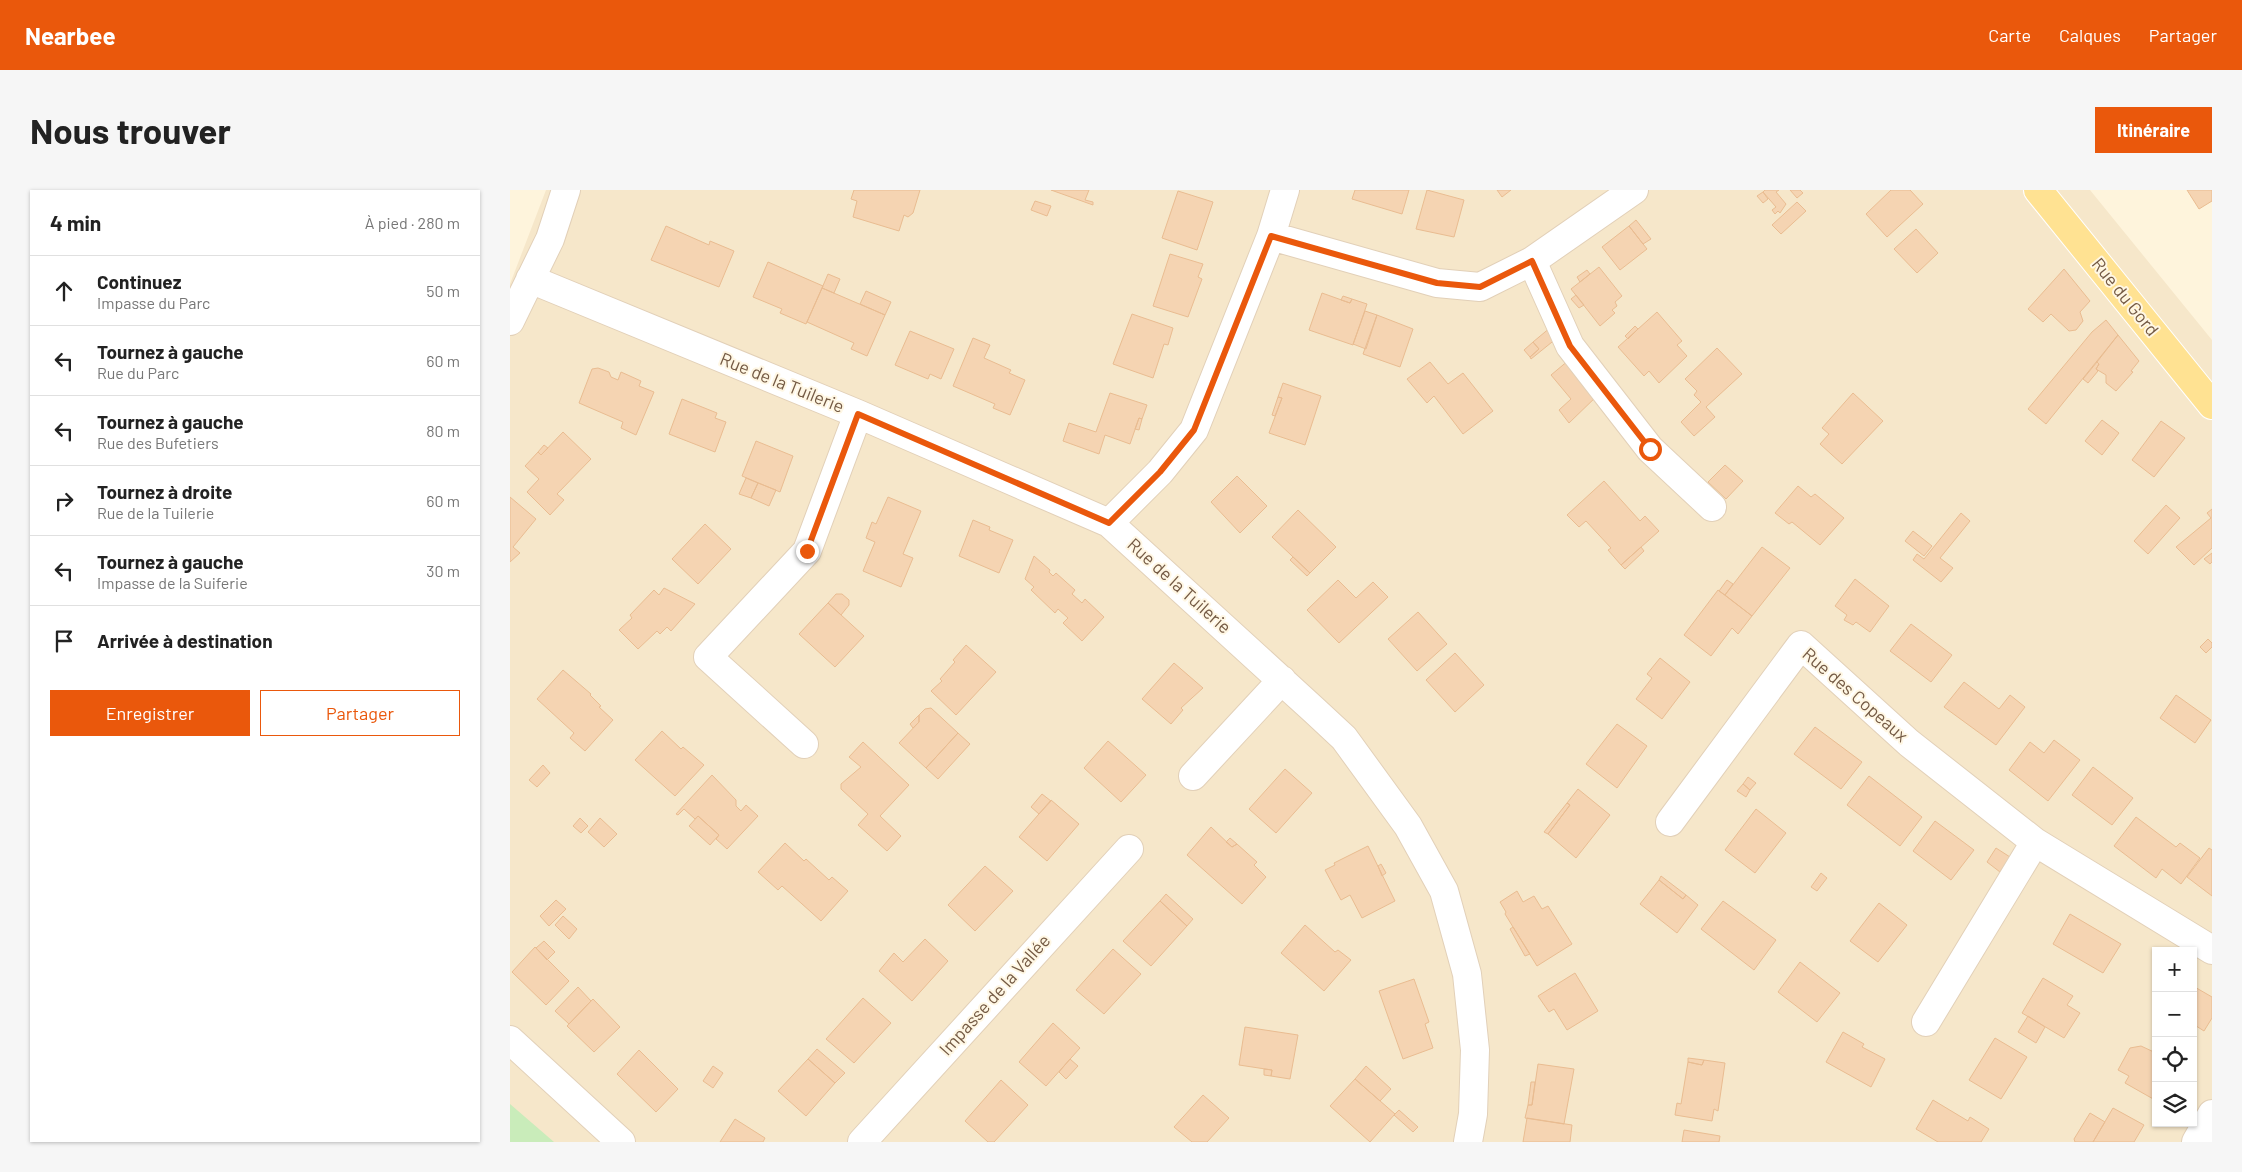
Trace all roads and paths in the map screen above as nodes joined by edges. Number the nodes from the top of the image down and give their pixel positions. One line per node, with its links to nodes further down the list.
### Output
1 (566, 190): 7 (street)
2 (1285, 190): 5 (street)
3 (1634, 190): 6 (street)
4 (2038, 190): 9 (main road, Rue du Gord)
5 (1271, 236): 6 (street); 12 (street)
6 (1532, 261): 11 (street)
7 (530, 279): 8 (street); 10 (street, Rue de la Tuilerie)
8 (510, 321)
9 (2212, 405)
10 (858, 414): 12 (street, Rue de la Tuilerie); 14 (street)
11 (1712, 507)
12 (1109, 523): 13 (street, Rue de la Tuilerie)
13 (1282, 680): 15 (street); 25 (street, Rue de la Tuilerie)
14 (804, 744)
15 (1193, 776)
16 (1670, 822): 17 (street, Rue des Copeaux)
17 (2035, 842): 19 (street, Rue des Copeaux); 20 (street)
18 (1129, 848): 24 (street, Impasse de la Vallée)
19 (2212, 950)
20 (1926, 1022)
21 (510, 1040): 23 (street)
22 (2212, 1114): 26 (street)
23 (621, 1142)
24 (862, 1142)
25 (1468, 1142)
26 (2196, 1142)

